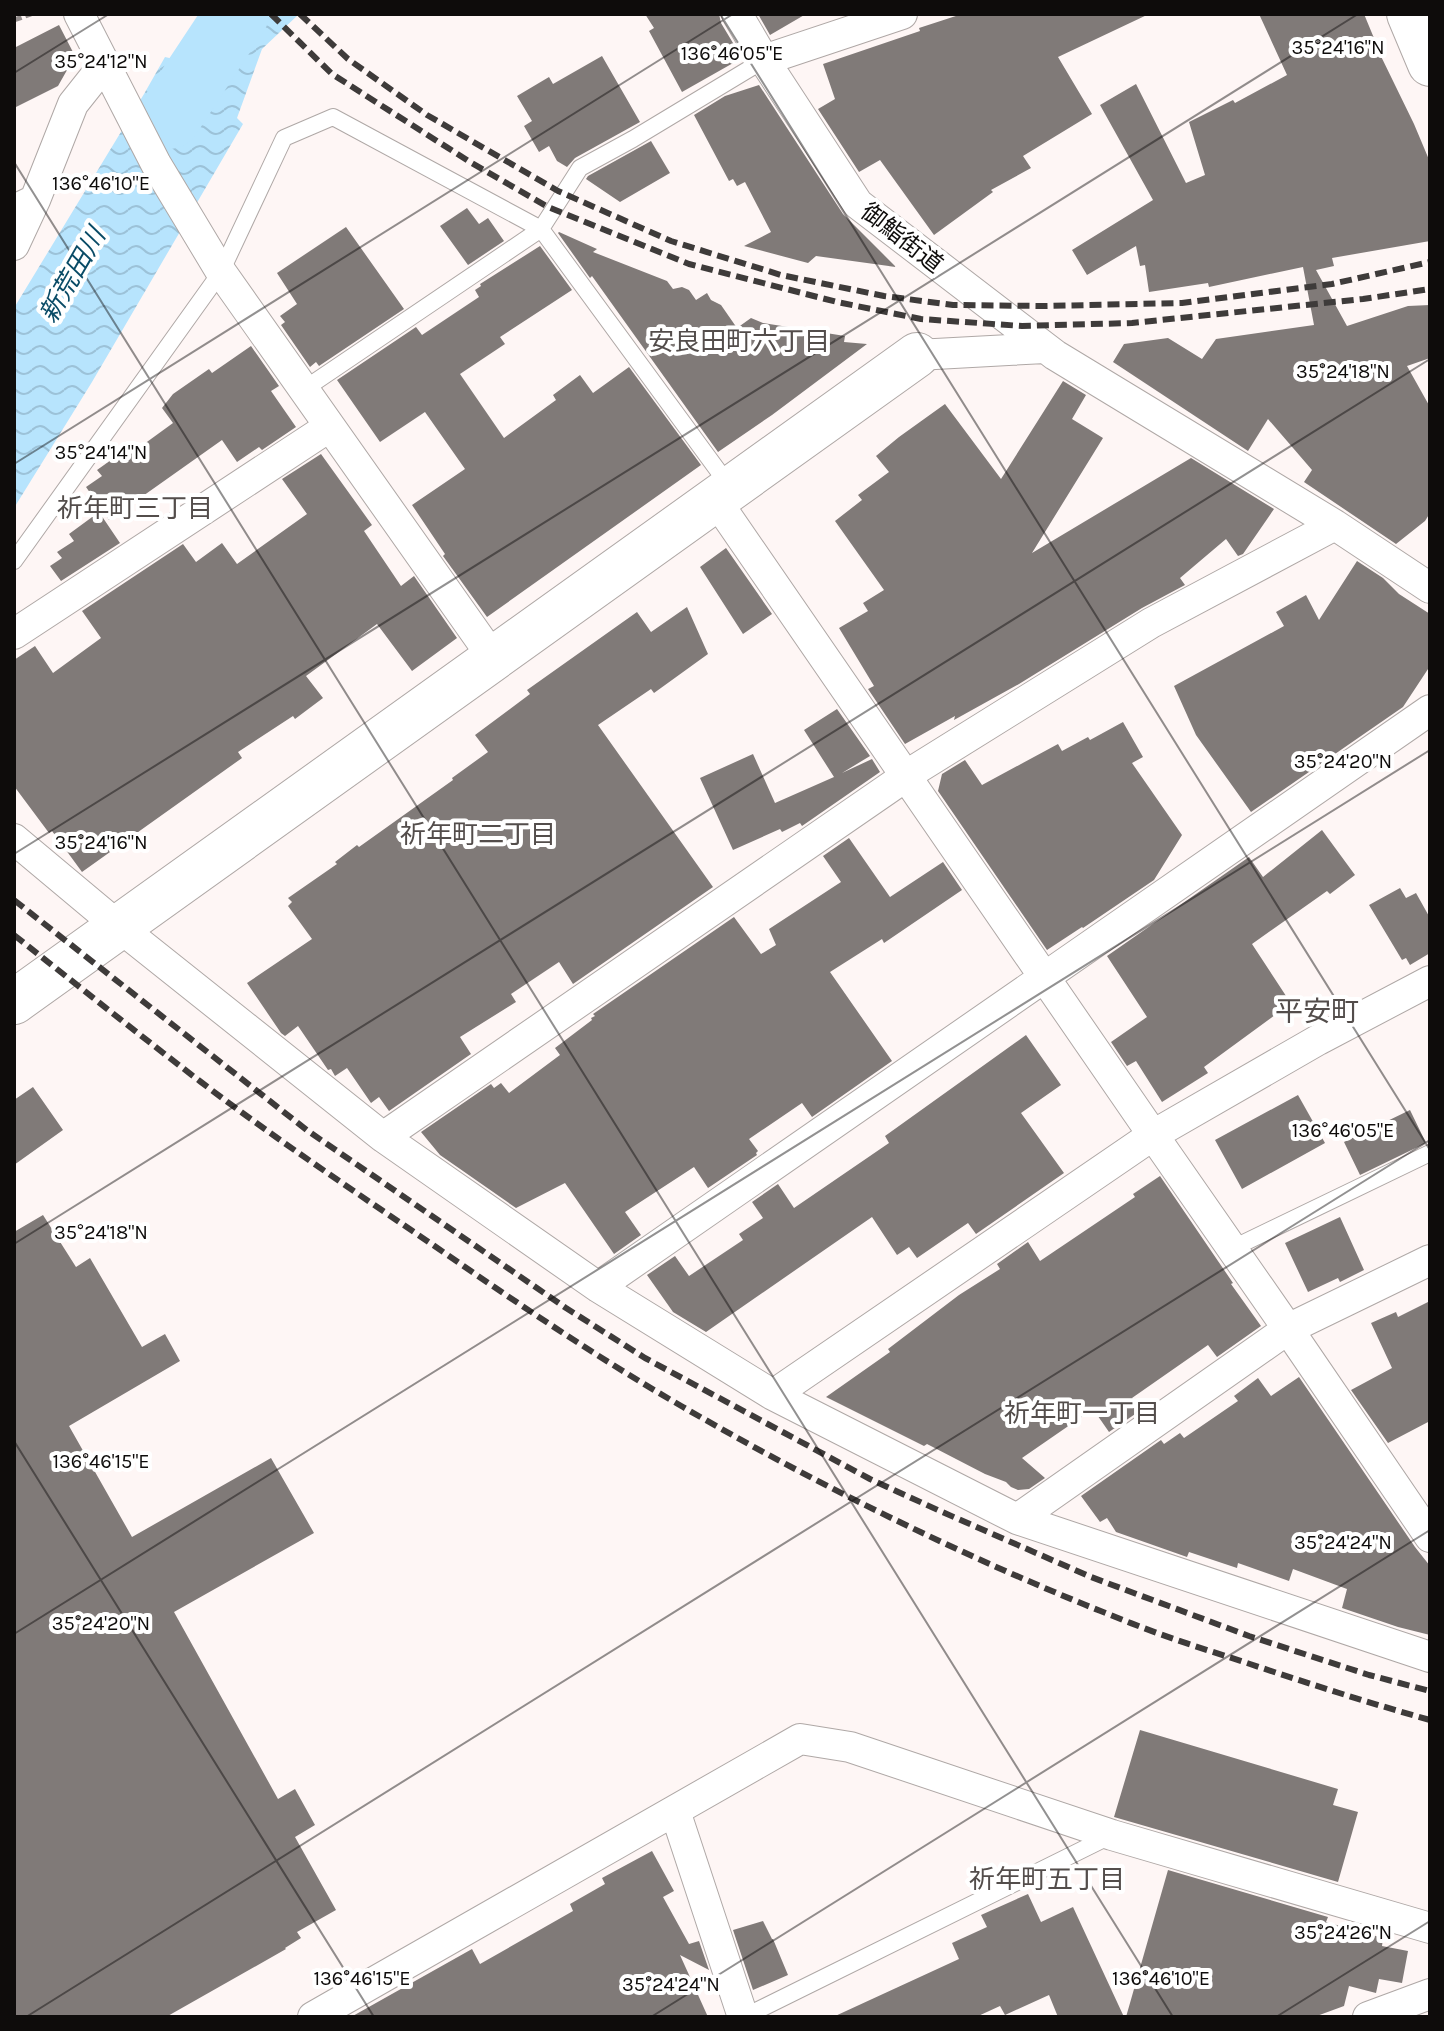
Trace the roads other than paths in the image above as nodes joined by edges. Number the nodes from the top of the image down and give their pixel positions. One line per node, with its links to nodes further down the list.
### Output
1 (79, 14): 5 (street)
2 (737, 14): 4 (street, 御鮨街道)
3 (902, 14): 4 (street)
4 (764, 60): 7 (lane); 10 (street, 御鮨街道)
5 (110, 76): 6 (street); 9 (street)
6 (25, 205): 8 (street)
7 (541, 229): 9 (lane); 12 (lane); 14 (lane)
8 (14, 245)
9 (221, 272): 12 (street); 16 (lane)
10 (1045, 348): 11 (street); 15 (street, 御鮨街道)
11 (917, 355): 14 (street)
12 (303, 390): 13 (street)
13 (329, 427): 18 (street); 19 (street)
14 (723, 494): 19 (street); 21 (street)
15 (1335, 525): 17 (street, 御鮨街道); 21 (street)
16 (14, 561)
17 (1430, 588)
18 (14, 634)
19 (494, 659): 23 (street)
20 (1430, 710): 24 (street)
21 (906, 776): 24 (street); 28 (street)
22 (14, 839): 23 (street)
23 (118, 926): 26 (street); 28 (street)
24 (1044, 977): 27 (street); 32 (street)
25 (1430, 981): 27 (street)
26 (14, 1002)
27 (1153, 1135): 30 (street); 34 (street)
28 (383, 1137): 32 (street)
29 (1430, 1153): 30 (lane)
30 (1231, 1249): 33 (street)
31 (1430, 1260): 33 (street)
32 (598, 1287): 34 (street)
33 (1288, 1329): 35 (street); 36 (street)
34 (773, 1395): 35 (street)
35 (1017, 1519): 37 (street)
36 (1430, 1537)
37 (1430, 1657)
38 (675, 1811): 39 (street); 42 (street); 43 (street)
39 (1112, 1835): 40 (street); 43 (lane)
40 (1430, 1928)
41 (1430, 1994): 44 (street)
42 (313, 2017)
43 (743, 2017)
44 (1368, 2017)

